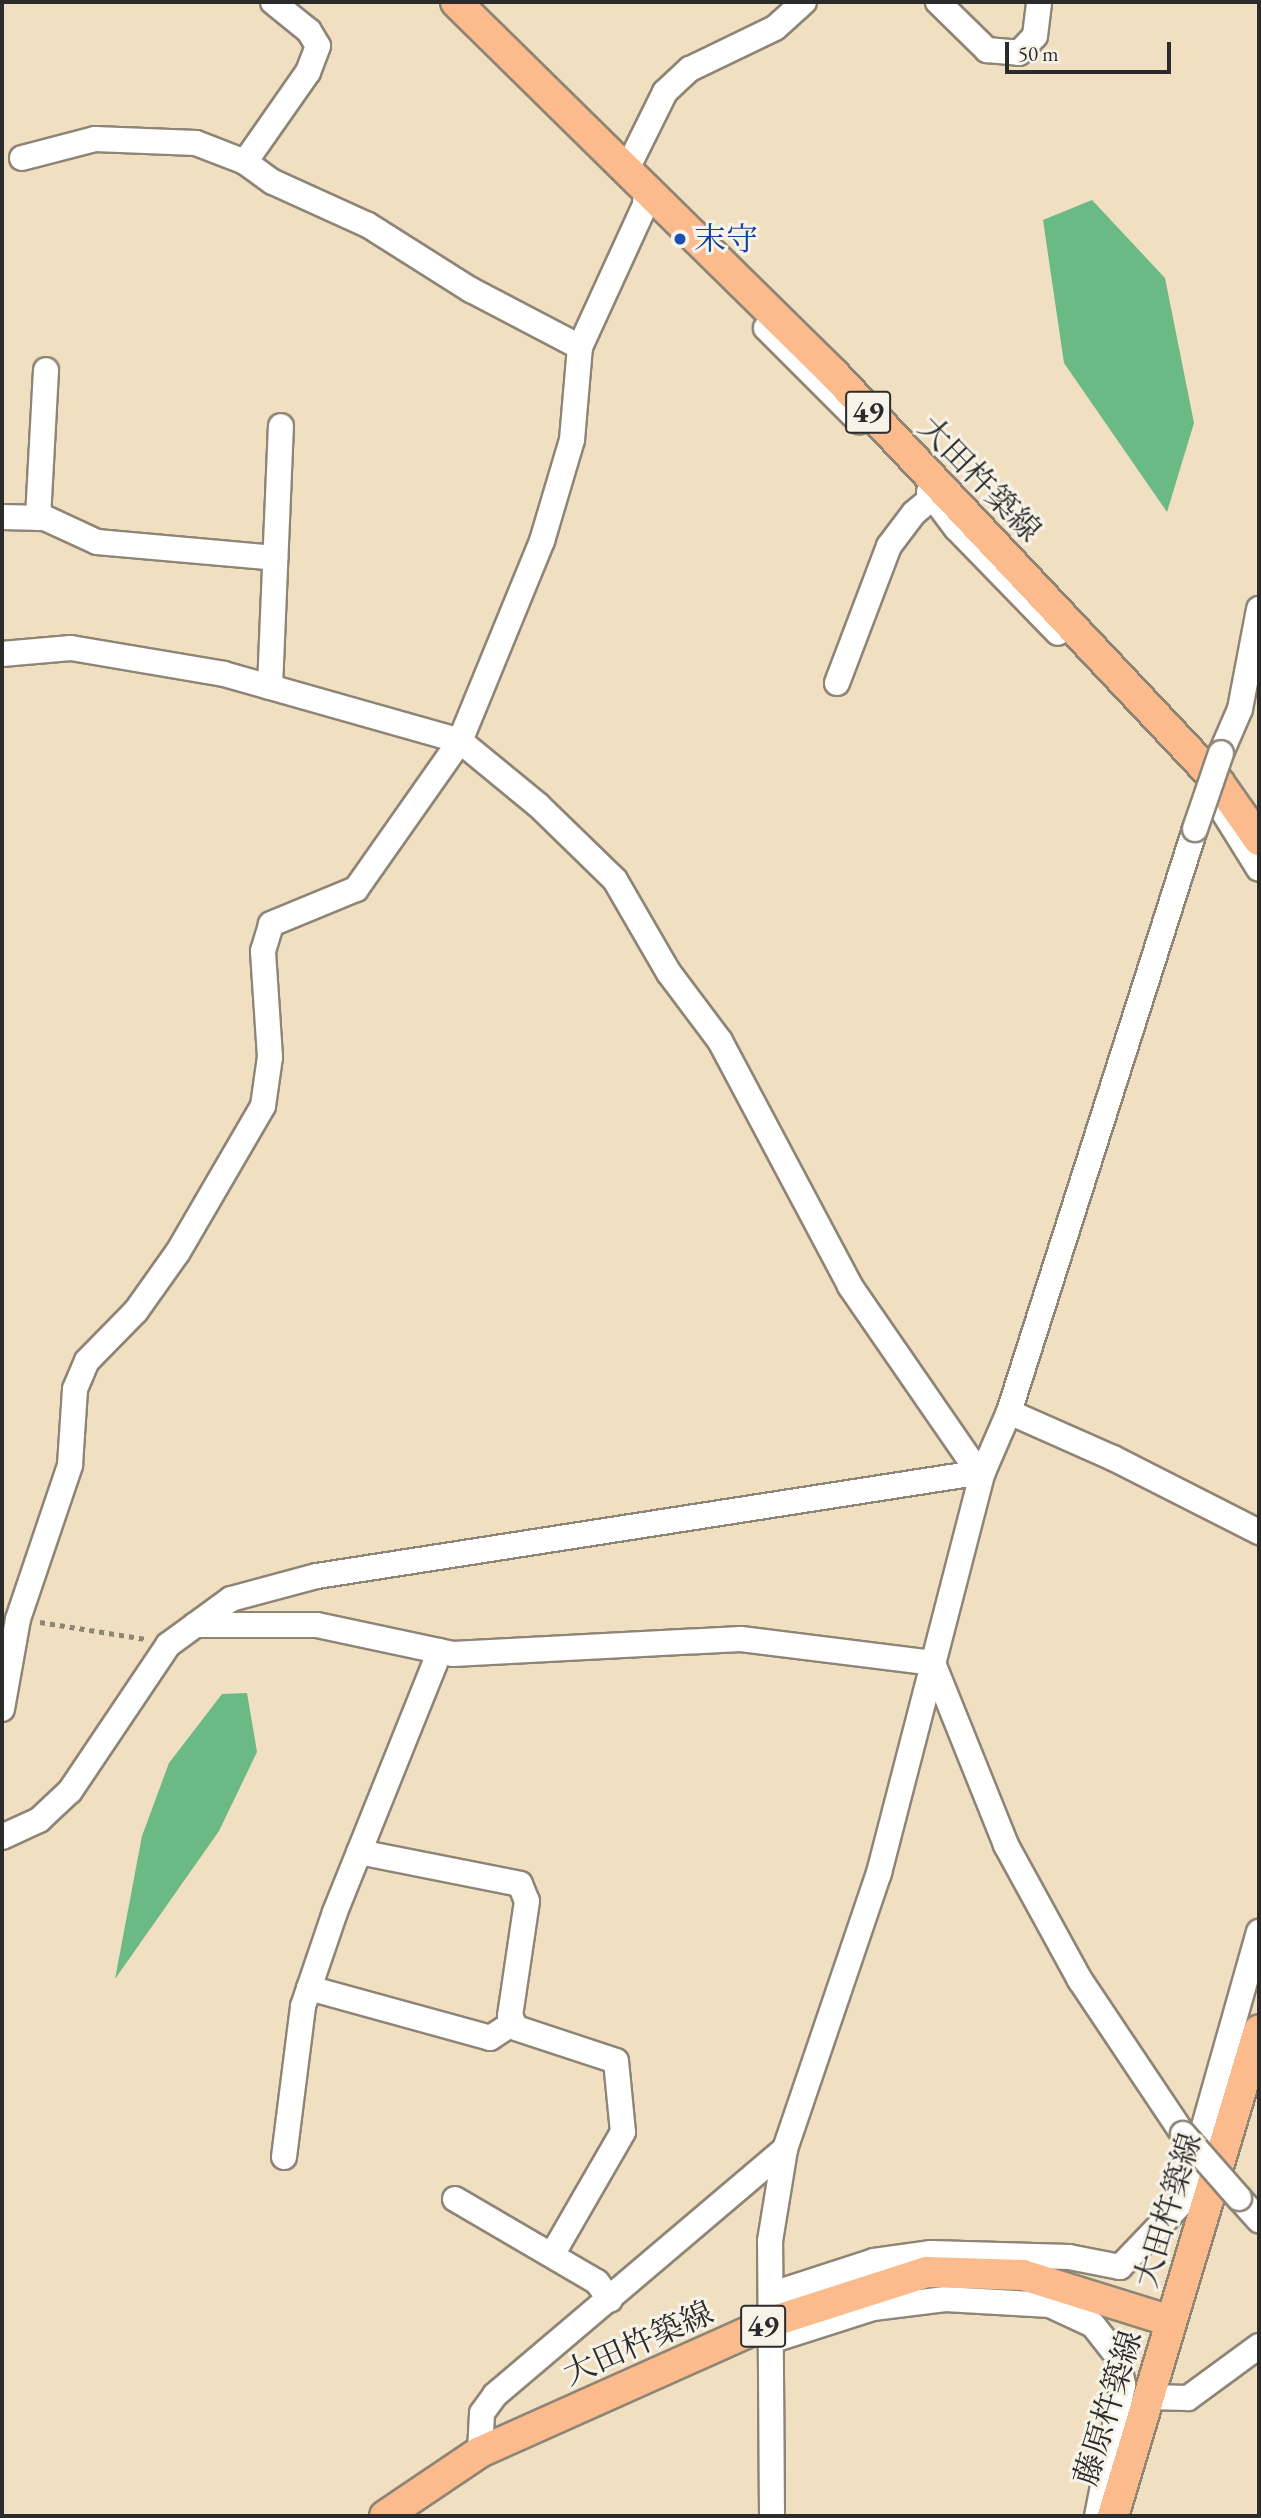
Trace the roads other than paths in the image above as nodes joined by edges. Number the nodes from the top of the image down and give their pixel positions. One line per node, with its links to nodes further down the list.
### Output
1 (273, 2): 8 (street)
2 (442, 2): 9 (street)
3 (456, 2): 9 (main road, 大田杵築線 / 49)
4 (804, 2): 9 (street)
5 (938, 2): 6 (street)
6 (1040, 2)
7 (22, 158): 8 (street)
8 (245, 162): 10 (street)
9 (639, 189): 10 (street); 13 (main road, 大田杵築線 / 49)
10 (580, 347): 22 (street)
11 (46, 370): 15 (street)
12 (281, 426): 16 (street)
13 (937, 493): 19 (street); 23 (main road, 大田杵築線 / 49); 24 (street)
14 (2, 517): 15 (street)
15 (38, 518): 16 (street)
16 (275, 558): 20 (street)
17 (1259, 609): 21 (street)
18 (2, 654): 20 (street)
19 (837, 683)
20 (270, 687): 22 (street)
21 (1250, 703): 25 (street, bridge)
22 (460, 741): 26 (street); 31 (street)
23 (1259, 840)
24 (1259, 869)
25 (1009, 1412): 26 (street); 27 (street)
26 (980, 1471): 28 (street); 30 (street)
27 (1259, 1532)
28 (195, 1625): 29 (street); 32 (street)
29 (440, 1651): 30 (street); 33 (street)
30 (933, 1663): 38 (street); 41 (street, bridge)
31 (2, 1709)
32 (2, 1837)
33 (359, 1852): 35 (street); 36 (street)
34 (1259, 1933): 44 (street)
35 (309, 1988): 36 (street); 39 (street)
36 (513, 2023): 42 (street)
37 (1259, 2030): 45 (main road, 大田杵築線)
38 (785, 2149): 43 (street); 44 (street)
39 (284, 2157)
40 (456, 2199): 42 (street)
41 (1259, 2220)
42 (552, 2255): 43 (street)
43 (611, 2300): 48 (street)
44 (772, 2319): 45 (main road, 大田杵築線 / 49); 48 (main road, 大田杵築線 / 49); 49 (street); 51 (street)
45 (1171, 2321): 47 (main road, 藤原杵築線)
46 (1259, 2346): 47 (street)
47 (1148, 2397): 49 (main road, 藤原杵築線)
48 (480, 2452): 50 (main road, 大田杵築線 / 49)
49 (1107, 2514)
50 (385, 2516)
51 (772, 2516)

